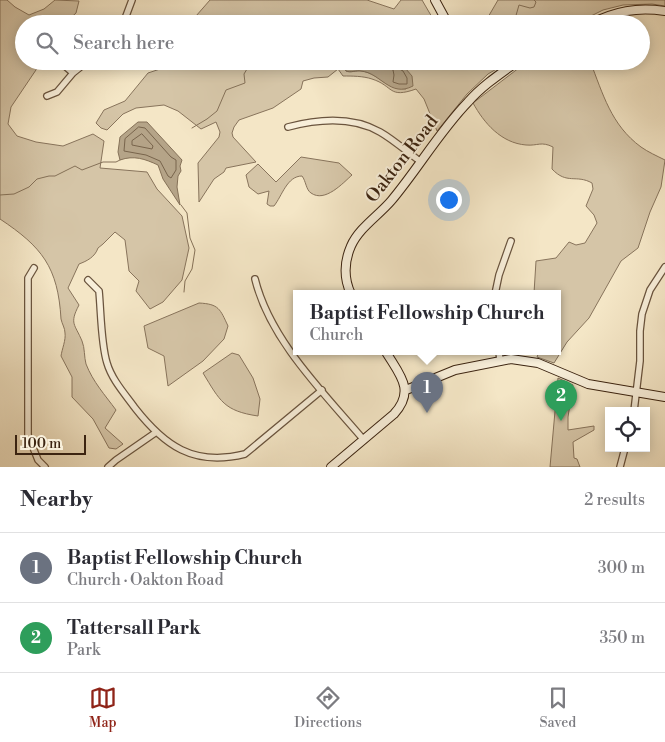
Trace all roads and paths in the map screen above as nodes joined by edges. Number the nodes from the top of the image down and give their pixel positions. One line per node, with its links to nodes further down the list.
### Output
1 (132, 0): 4 (street)
2 (435, 0): 5 (street)
3 (665, 11): 6 (street)
4 (126, 15)
5 (443, 15)
6 (609, 15)
7 (70, 70): 10 (street)
8 (77, 70): 10 (street)
9 (505, 70): 13 (street, Oakton Road)
10 (73, 73): 11 (street)
11 (47, 96)
12 (288, 127): 13 (street)
13 (421, 162): 19 (street, Oakton Road)
14 (511, 241): 20 (street)
15 (665, 267): 27 (street)
16 (34, 268): 35 (street)
17 (255, 279): 21 (street)
18 (88, 280): 30 (street)
19 (349, 290)
20 (496, 290)
21 (293, 355)
22 (293, 355): 25 (street)
23 (388, 355): 26 (street)
24 (500, 356): 26 (street); 27 (street)
25 (322, 390): 31 (street); 34 (street)
26 (406, 390): 31 (street)
27 (637, 393): 28 (street); 29 (street)
28 (665, 397)
29 (635, 407)
30 (155, 433): 33 (street); 36 (street)
31 (363, 439): 37 (street)
32 (624, 452): 38 (street)
33 (197, 463)
34 (207, 464)
35 (44, 467)
36 (108, 467)
37 (331, 467)
38 (620, 467)

